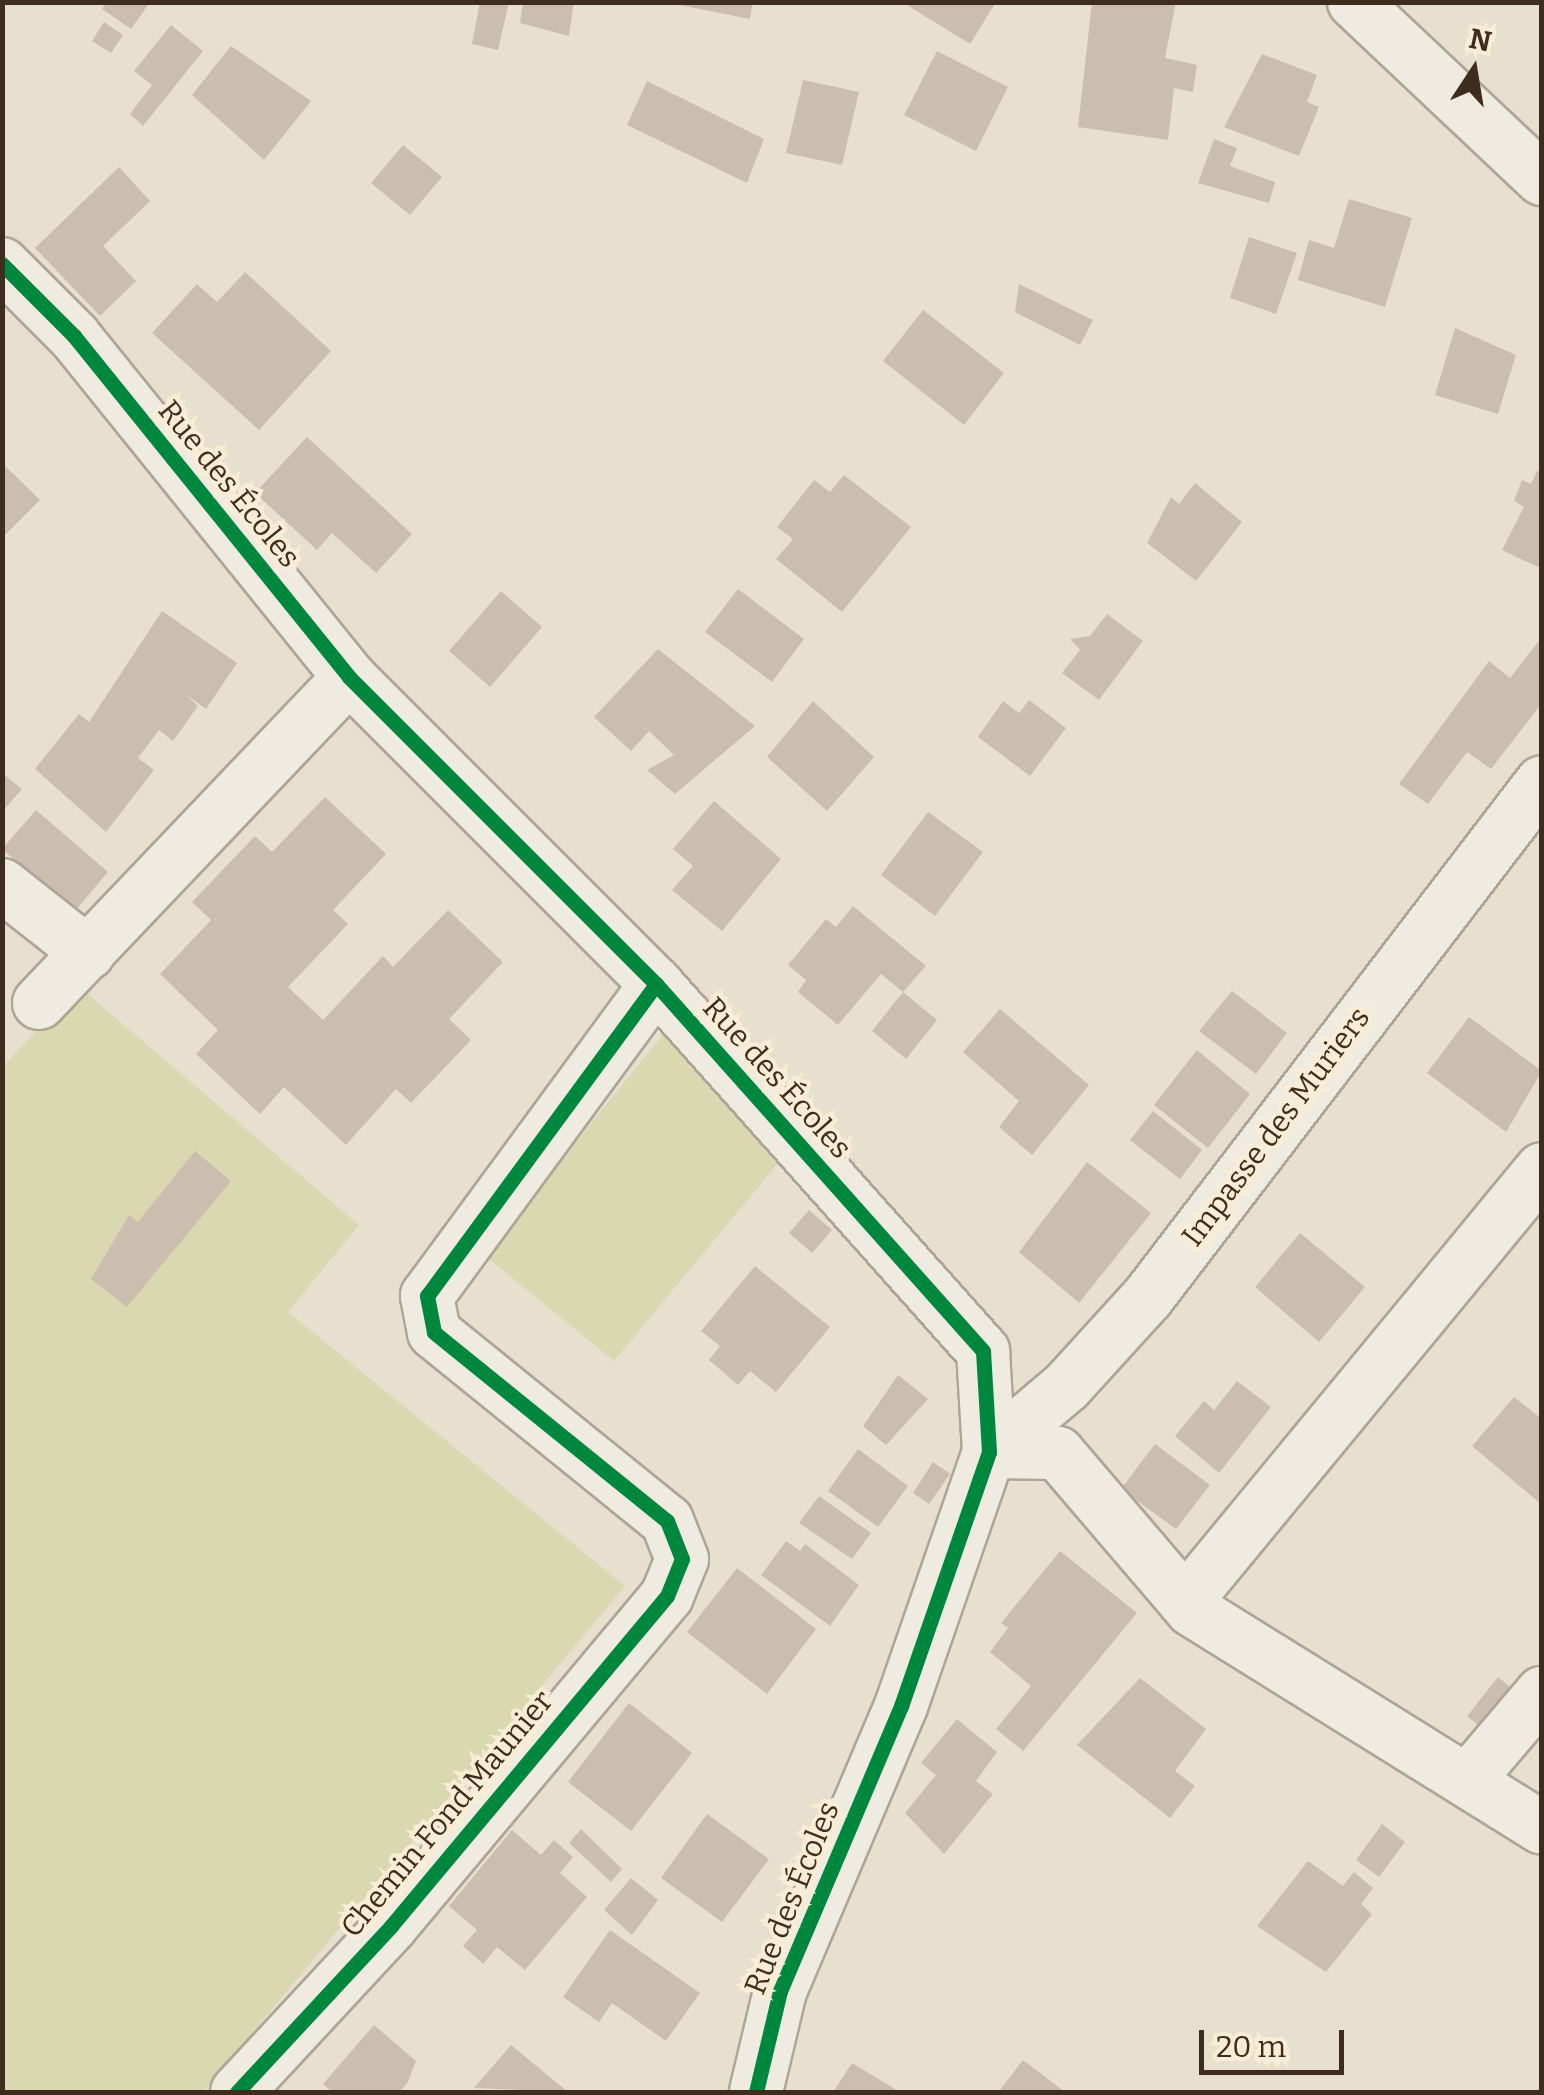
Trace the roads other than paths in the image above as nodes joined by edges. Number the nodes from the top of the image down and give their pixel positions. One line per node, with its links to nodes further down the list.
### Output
1 (1354, 2): 2 (street)
2 (1520, 128): 3 (street)
3 (1542, 179)
4 (2, 264): 5 (street, Rue des Écoles)
5 (348, 677): 8 (street); 9 (street, Rue des Écoles)
6 (1542, 782): 12 (street, Impasse des Muriers)
7 (2, 885): 8 (street)
8 (88, 952): 10 (street)
9 (656, 984): 12 (street, Rue des Écoles); 17 (street, Chemin Fond Maunier)
10 (39, 1003)
11 (1542, 1169): 13 (street)
12 (989, 1452): 13 (street); 18 (street, Rue des Écoles)
13 (1185, 1602): 15 (street)
14 (1542, 1693): 15 (street)
15 (1467, 1782): 16 (street)
16 (1542, 1828)
17 (237, 2092)
18 (756, 2092)

